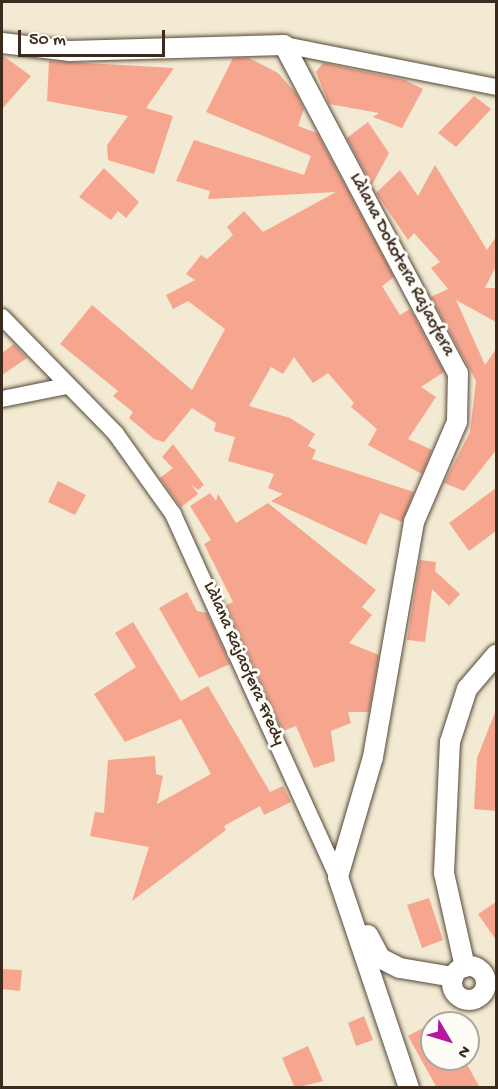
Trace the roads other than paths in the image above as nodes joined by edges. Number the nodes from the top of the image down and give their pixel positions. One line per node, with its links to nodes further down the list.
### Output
1 (2, 43): 2 (street)
2 (284, 45): 3 (street); 8 (street, Làlana Dokotera Rajaofera)
3 (496, 87)
4 (2, 317): 5 (street, Làlana Rajaofera Fredy)
5 (66, 386): 6 (street); 8 (street, Làlana Rajaofera Fredy)
6 (2, 399)
7 (496, 655): 10 (street)
8 (338, 877): 9 (street, Làlana Rajaofera Fredy); 10 (street)
9 (371, 972): 10 (street); 12 (street, Làlana Rajaofera Fredy)
10 (457, 975): 11 (street); 11 (street)
11 (489, 998)
12 (409, 1088)

